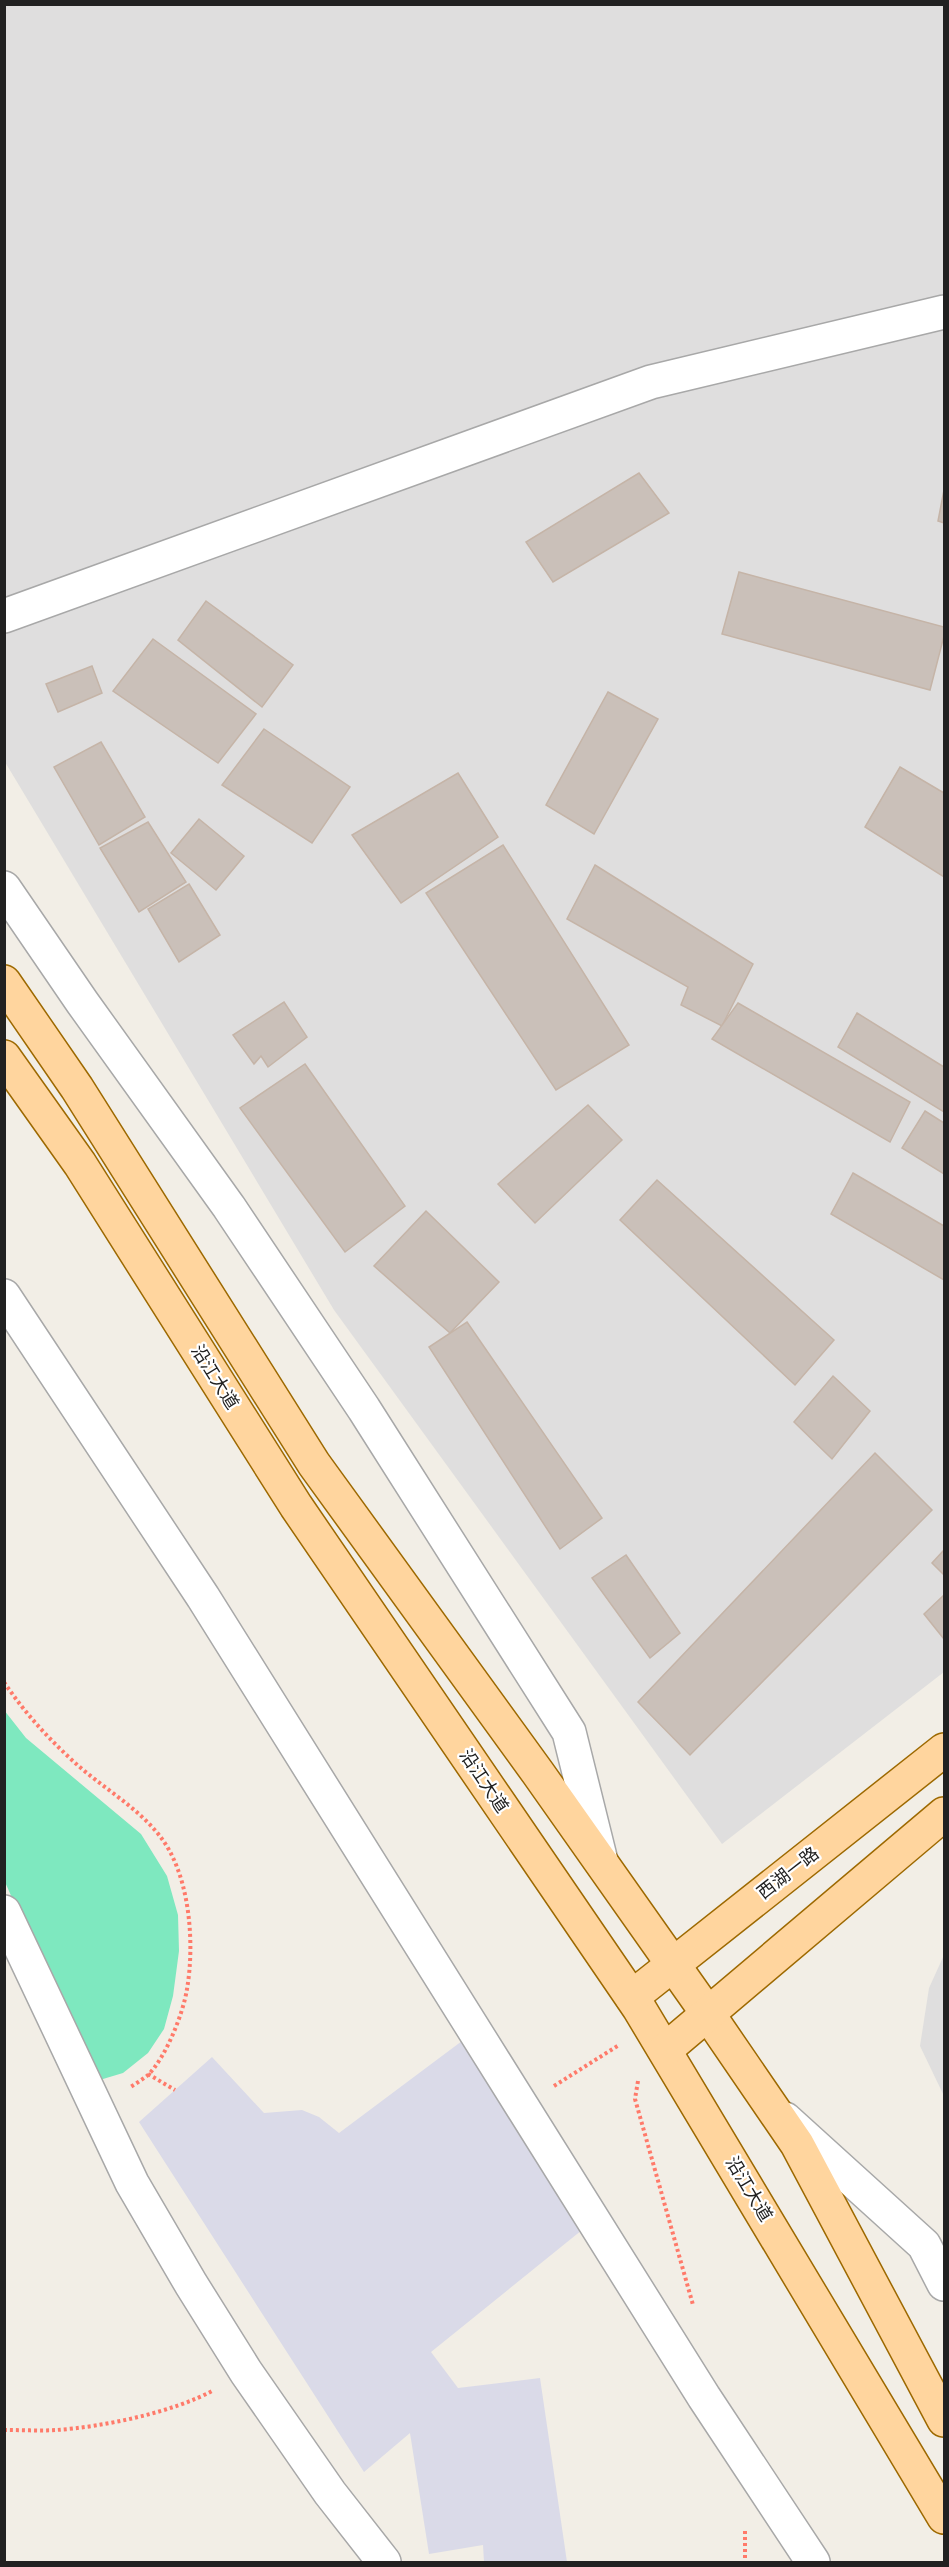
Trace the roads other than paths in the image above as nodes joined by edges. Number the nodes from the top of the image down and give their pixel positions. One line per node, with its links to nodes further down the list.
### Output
1 (945, 312): 2 (street)
2 (4, 616)
3 (4, 888): 9 (street)
4 (4, 982): 9 (main road, 沿江大道)
5 (4, 1057): 12 (main road, 沿江大道)
6 (4, 1296): 20 (street)
7 (945, 1750): 11 (main road, 西湖一路)
8 (945, 1814): 13 (main road)
9 (602, 1863): 11 (main road, 沿江大道)
10 (4, 1912): 19 (street)
11 (673, 1965): 12 (main road, 西湖一路); 13 (main road, 沿江大道)
12 (632, 1997): 14 (main road, 沿江大道)
13 (708, 2014): 14 (main road); 15 (main road, 沿江大道)
14 (657, 2038): 18 (main road, 沿江大道)
15 (773, 2109): 16 (street); 17 (main road, 沿江大道)
16 (945, 2284)
17 (945, 2420)
18 (945, 2517)
19 (384, 2562)
20 (813, 2562)

